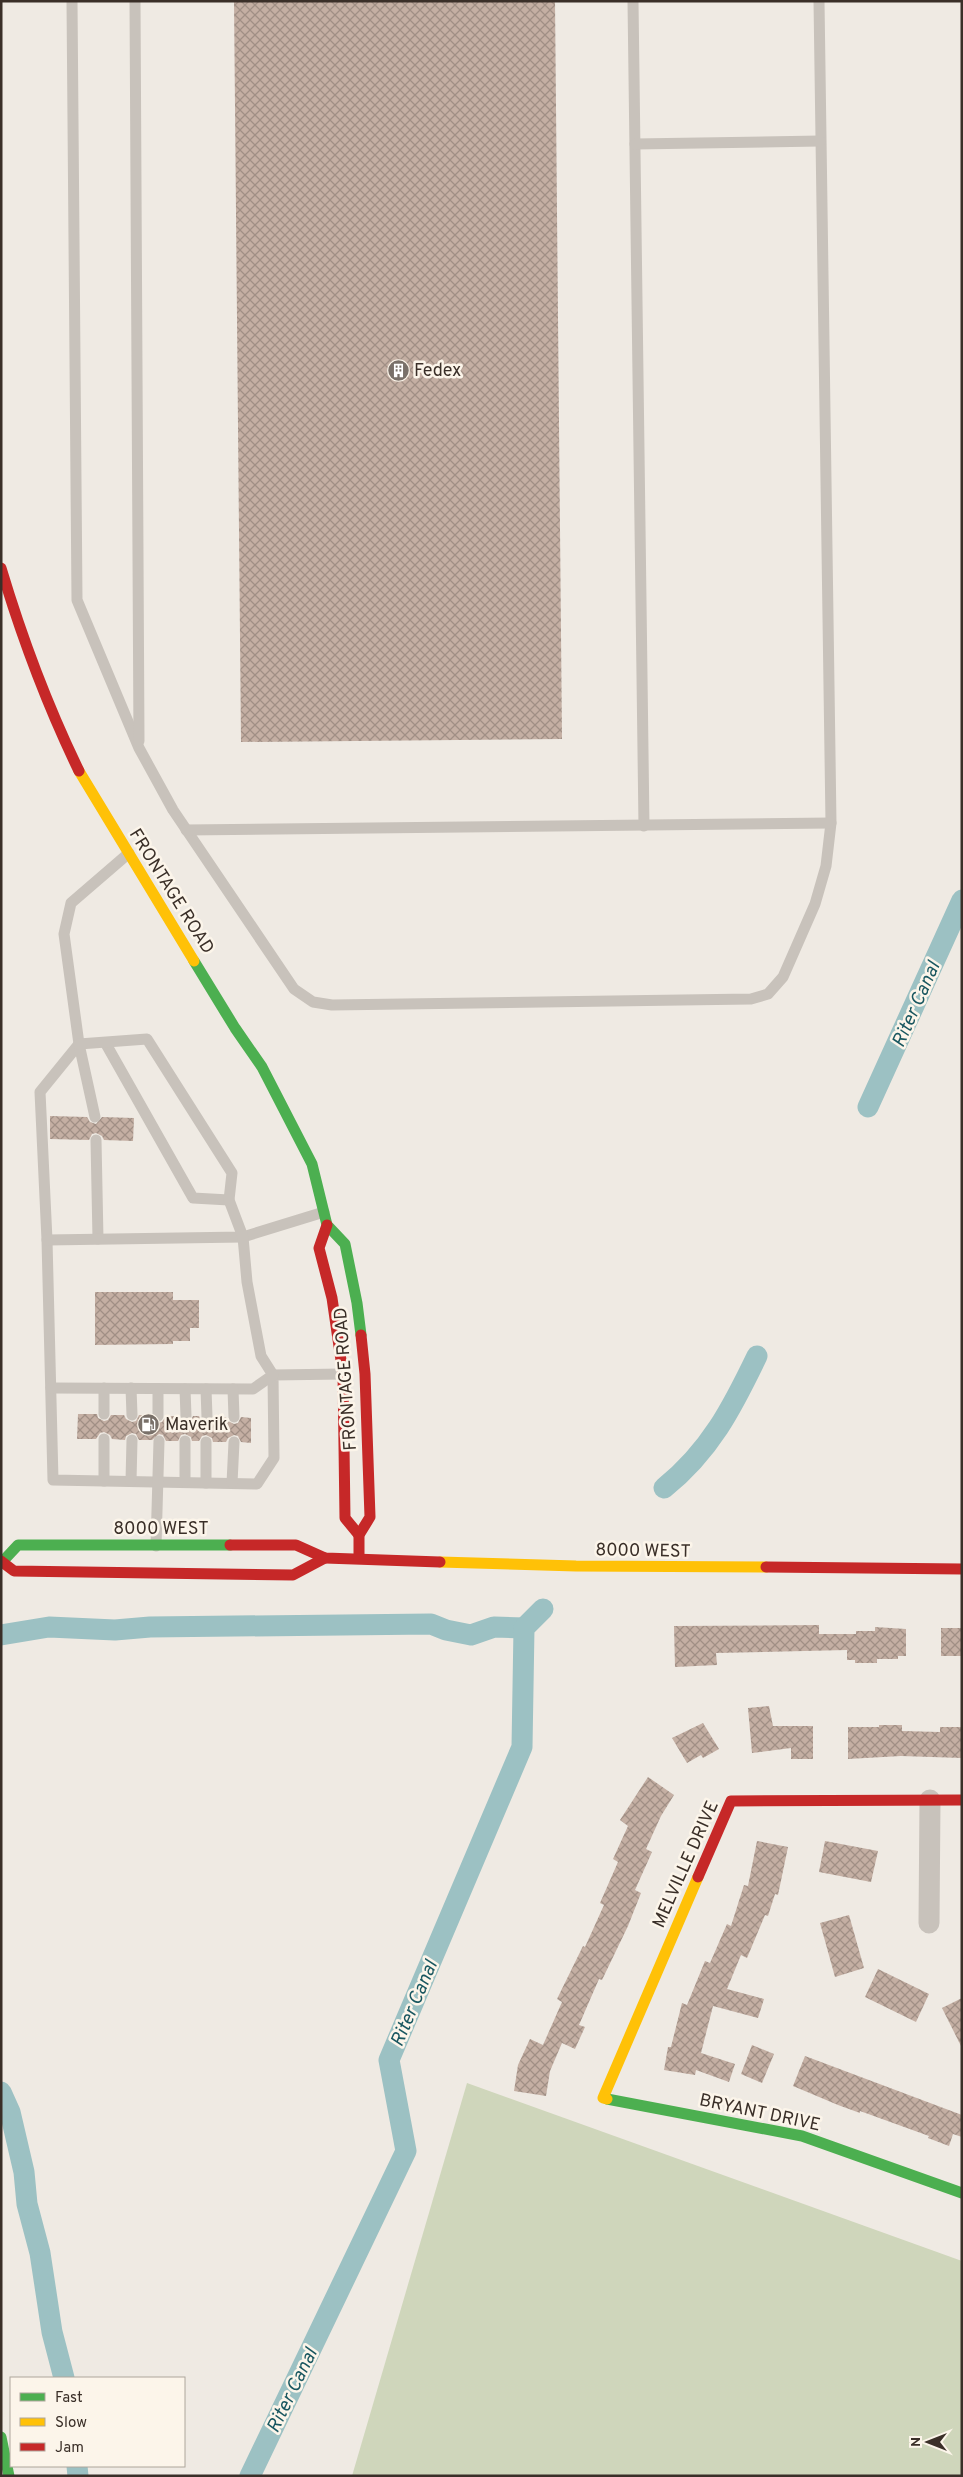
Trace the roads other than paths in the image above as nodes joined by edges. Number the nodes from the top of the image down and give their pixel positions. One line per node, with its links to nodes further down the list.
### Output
1 (72, 1): 8 (lane)
2 (136, 1): 8 (lane)
3 (633, 1): 6 (lane)
4 (820, 1): 5 (lane)
5 (820, 141): 6 (lane); 9 (lane)
6 (635, 144): 10 (lane)
7 (1, 568): 12 (main road, FRONTAGE ROAD)
8 (139, 748): 11 (lane)
9 (831, 824): 10 (lane); 11 (lane)
10 (644, 826): 11 (lane)
11 (186, 830)
12 (129, 854): 13 (lane); 18 (main road, FRONTAGE ROAD)
13 (79, 1044): 14 (lane); 15 (lane); 22 (lane)
14 (106, 1044): 17 (lane); 17 (lane)
15 (94, 1117)
16 (96, 1140): 21 (lane)
17 (229, 1200): 20 (lane)
18 (324, 1212): 19 (main road, FRONTAGE ROAD); 20 (lane)
19 (327, 1225): 23 (main road, FRONTAGE ROAD); 50 (main road, FRONTAGE ROAD)
20 (243, 1236): 21 (lane); 24 (lane)
21 (98, 1238): 22 (lane)
22 (47, 1240): 25 (lane)
23 (343, 1374): 24 (lane); 50 (main road, FRONTAGE ROAD)
24 (273, 1375): 31 (lane); 49 (lane)
25 (51, 1388): 26 (lane); 44 (lane)
26 (104, 1388): 27 (lane); 32 (lane)
27 (131, 1388): 28 (lane); 33 (lane)
28 (158, 1389): 29 (lane); 34 (lane)
29 (185, 1389): 30 (lane); 35 (lane)
30 (206, 1389): 31 (lane); 36 (lane)
31 (233, 1389): 37 (lane)
32 (104, 1414)
33 (132, 1415)
34 (158, 1416)
35 (186, 1416)
36 (207, 1417)
37 (234, 1417)
38 (104, 1439): 44 (lane)
39 (132, 1440): 45 (lane)
40 (159, 1441): 46 (lane)
41 (185, 1441): 47 (lane)
42 (206, 1442): 48 (lane)
43 (234, 1442): 49 (lane)
44 (104, 1481): 45 (lane)
45 (131, 1481): 46 (lane)
46 (157, 1482): 47 (lane); 51 (lane)
47 (185, 1482): 48 (lane)
48 (206, 1483): 49 (lane)
49 (232, 1484)
50 (359, 1535): 53 (main road, FRONTAGE ROAD)
51 (156, 1546): 52 (main road, 8000 WEST); 54 (main road, 8000 WEST)
52 (324, 1558): 53 (main road, 8000 WEST); 54 (main road, 8000 WEST)
53 (359, 1558): 55 (main road, 8000 WEST)
54 (2, 1561)
55 (962, 1569)
56 (930, 1800): 57 (main road, MELVILLE DRIVE); 58 (street); 59 (main road, MELVILLE DRIVE)
57 (962, 1800)
58 (929, 1923)
59 (603, 2098): 60 (main road, BRYANT DRIVE)
60 (962, 2194)
61 (1, 2436): 62 (main road)
62 (9, 2476)

